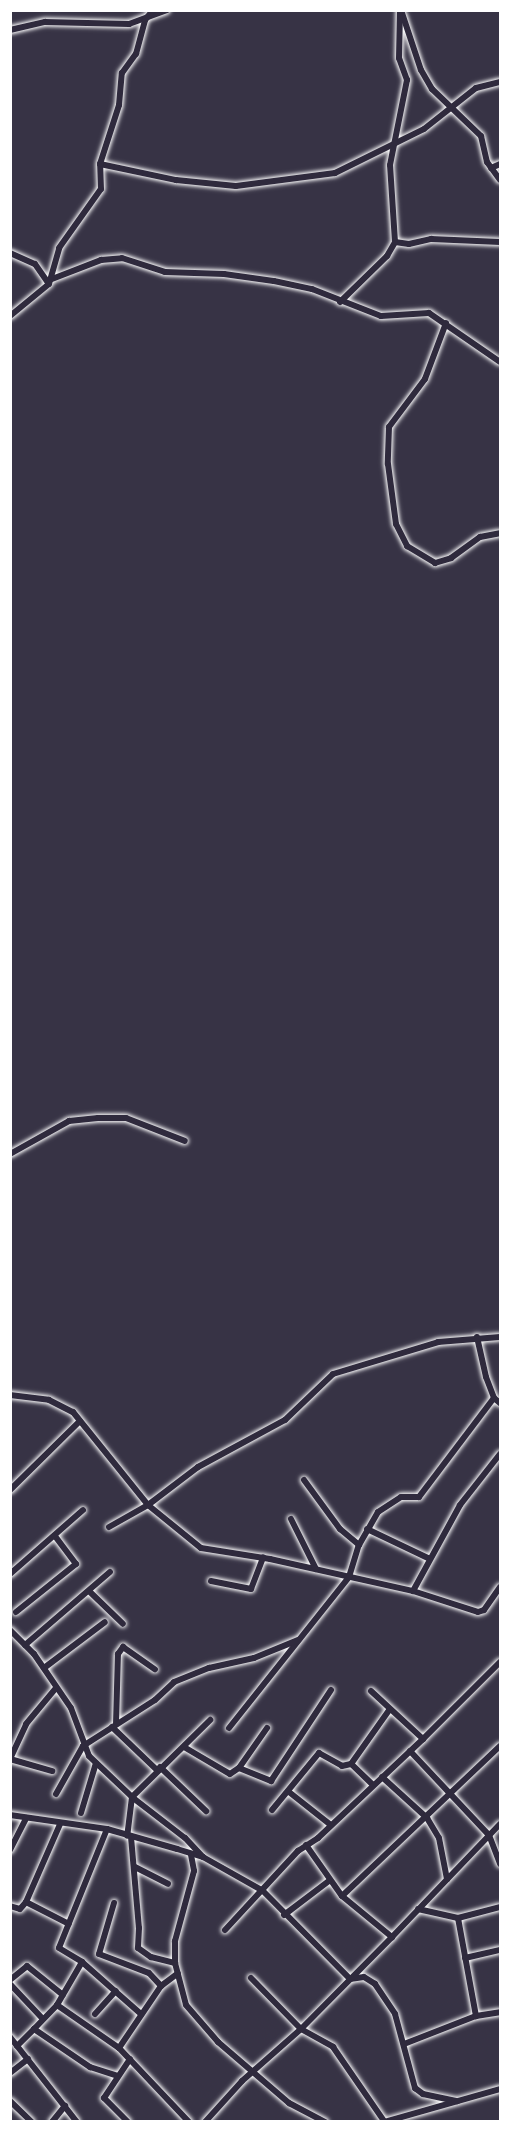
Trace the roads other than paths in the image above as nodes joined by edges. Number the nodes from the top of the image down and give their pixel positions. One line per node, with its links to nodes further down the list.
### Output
1 (153, 10): 4 (street)
2 (167, 10): 4 (street)
3 (401, 10): 7 (street); 8 (street)
4 (145, 20): 5 (street); 9 (street)
5 (10, 30)
6 (501, 82): 7 (street)
7 (451, 105): 8 (street); 11 (street)
8 (392, 146): 9 (street); 13 (street)
9 (100, 164): 16 (street)
10 (501, 164): 11 (street)
11 (491, 168): 12 (street)
12 (501, 180)
13 (395, 242): 14 (street); 17 (street)
14 (501, 242)
15 (10, 253): 16 (street)
16 (50, 281): 17 (street); 18 (street)
17 (340, 302): 19 (street)
18 (10, 316)
19 (446, 323): 20 (street); 21 (street)
20 (501, 362)
21 (501, 533)
22 (185, 1141): 23 (street)
23 (10, 1154)
24 (477, 1337): 25 (street); 27 (street); 33 (street)
25 (501, 1337)
26 (10, 1395): 29 (street)
27 (494, 1398): 28 (street); 37 (street)
28 (501, 1403)
29 (80, 1421): 32 (street); 33 (street)
30 (501, 1454): 41 (street)
31 (304, 1480): 39 (street)
32 (10, 1490)
33 (148, 1505): 36 (street); 40 (street)
34 (83, 1510): 38 (street)
35 (291, 1519): 42 (street)
36 (109, 1527)
37 (367, 1529): 39 (street); 41 (street)
38 (55, 1536): 44 (street); 50 (street)
39 (359, 1545): 45 (street)
40 (263, 1557): 42 (street); 46 (street)
41 (428, 1558): 49 (street)
42 (316, 1569): 45 (street)
43 (110, 1572): 48 (street)
44 (10, 1574)
45 (349, 1577): 49 (street); 54 (street)
46 (211, 1581)
47 (501, 1587): 49 (street)
48 (89, 1591): 52 (street); 55 (street)
49 (413, 1591)
50 (16, 1612)
51 (105, 1622): 57 (street)
52 (123, 1624)
53 (10, 1630): 55 (street)
54 (298, 1640): 64 (street); 65 (street)
55 (25, 1645): 57 (street)
56 (501, 1662): 67 (street)
57 (44, 1668): 59 (street)
58 (155, 1669): 64 (street)
59 (56, 1688): 68 (street); 72 (street)
60 (331, 1690): 76 (street)
61 (372, 1691): 62 (street)
62 (390, 1709): 67 (street); 74 (street)
63 (210, 1720): 70 (street)
64 (114, 1726): 68 (street); 75 (street)
65 (229, 1728)
66 (267, 1728): 76 (street)
67 (423, 1739): 71 (street)
68 (83, 1746): 73 (street); 81 (street)
69 (501, 1746): 82 (street)
70 (184, 1747): 75 (street); 76 (street)
71 (410, 1751): 78 (street); 82 (street)
72 (10, 1759): 77 (street)
73 (96, 1763): 83 (street); 86 (street)
74 (351, 1764): 79 (street); 80 (street)
75 (159, 1768): 83 (street); 85 (street)
76 (239, 1768)
77 (52, 1771)
78 (382, 1777): 79 (street); 89 (street)
79 (373, 1785): 92 (street)
80 (289, 1792): 84 (street); 92 (street)
81 (56, 1794)
82 (450, 1795): 89 (street); 94 (street)
83 (132, 1797): 95 (street); 99 (street)
84 (272, 1810)
85 (206, 1811)
86 (81, 1813)
87 (10, 1815): 88 (street)
88 (26, 1818): 90 (street); 97 (street)
89 (427, 1818): 102 (street); 106 (street)
90 (60, 1824): 93 (street); 107 (street)
91 (501, 1824): 94 (street)
92 (331, 1825): 96 (street)
93 (106, 1829): 95 (street); 114 (street)
94 (489, 1835): 100 (street); 102 (street)
95 (129, 1837): 98 (street); 101 (street)
96 (306, 1845): 103 (street); 105 (street)
97 (10, 1850)
98 (192, 1855): 99 (street); 120 (street)
99 (203, 1857): 105 (street)
100 (501, 1864)
101 (135, 1867): 104 (street); 120 (street)
102 (447, 1879): 111 (street)
103 (329, 1881): 106 (street); 112 (street)
104 (168, 1884)
105 (263, 1891): 112 (street); 115 (street)
106 (342, 1896): 116 (street)
107 (26, 1902): 109 (street); 114 (street)
108 (114, 1903): 125 (street)
109 (10, 1906)
110 (501, 1907): 113 (street)
111 (418, 1909): 113 (street); 116 (street)
112 (284, 1915): 123 (street)
113 (458, 1918): 118 (street)
114 (69, 1924): 119 (street)
115 (225, 1930)
116 (392, 1937): 123 (street)
117 (501, 1950): 118 (street)
118 (465, 1958): 132 (street)
119 (82, 1962): 126 (street); 127 (street)
120 (175, 1963): 121 (street)
121 (178, 1972): 125 (street); 142 (street)
122 (251, 1977): 135 (street)
123 (350, 1979): 135 (street); 137 (street)
124 (10, 1982): 127 (street); 133 (street)
125 (161, 1986): 131 (street)
126 (116, 1990): 130 (street); 131 (street)
127 (63, 1995): 128 (street)
128 (57, 2005): 133 (street); 139 (street)
129 (501, 2012): 132 (street)
130 (95, 2014)
131 (141, 2014): 139 (street)
132 (476, 2016): 137 (street)
133 (43, 2019): 134 (street)
134 (34, 2029): 138 (street); 144 (street)
135 (301, 2029): 142 (street); 156 (street)
136 (10, 2037): 138 (street)
137 (404, 2043): 147 (street)
138 (17, 2046): 140 (street)
139 (118, 2048): 141 (street)
140 (28, 2059): 143 (street); 148 (street)
141 (130, 2060): 144 (street); 153 (street)
142 (253, 2072): 154 (street); 155 (street)
143 (10, 2073)
144 (118, 2076): 152 (street)
145 (501, 2090): 147 (street)
146 (10, 2101): 149 (street)
147 (457, 2101): 156 (street)
148 (65, 2106): 150 (street); 151 (street)
149 (32, 2121)
150 (52, 2121)
151 (77, 2121)
152 (128, 2121)
153 (189, 2121)
154 (205, 2121)
155 (325, 2121)
156 (384, 2121)

